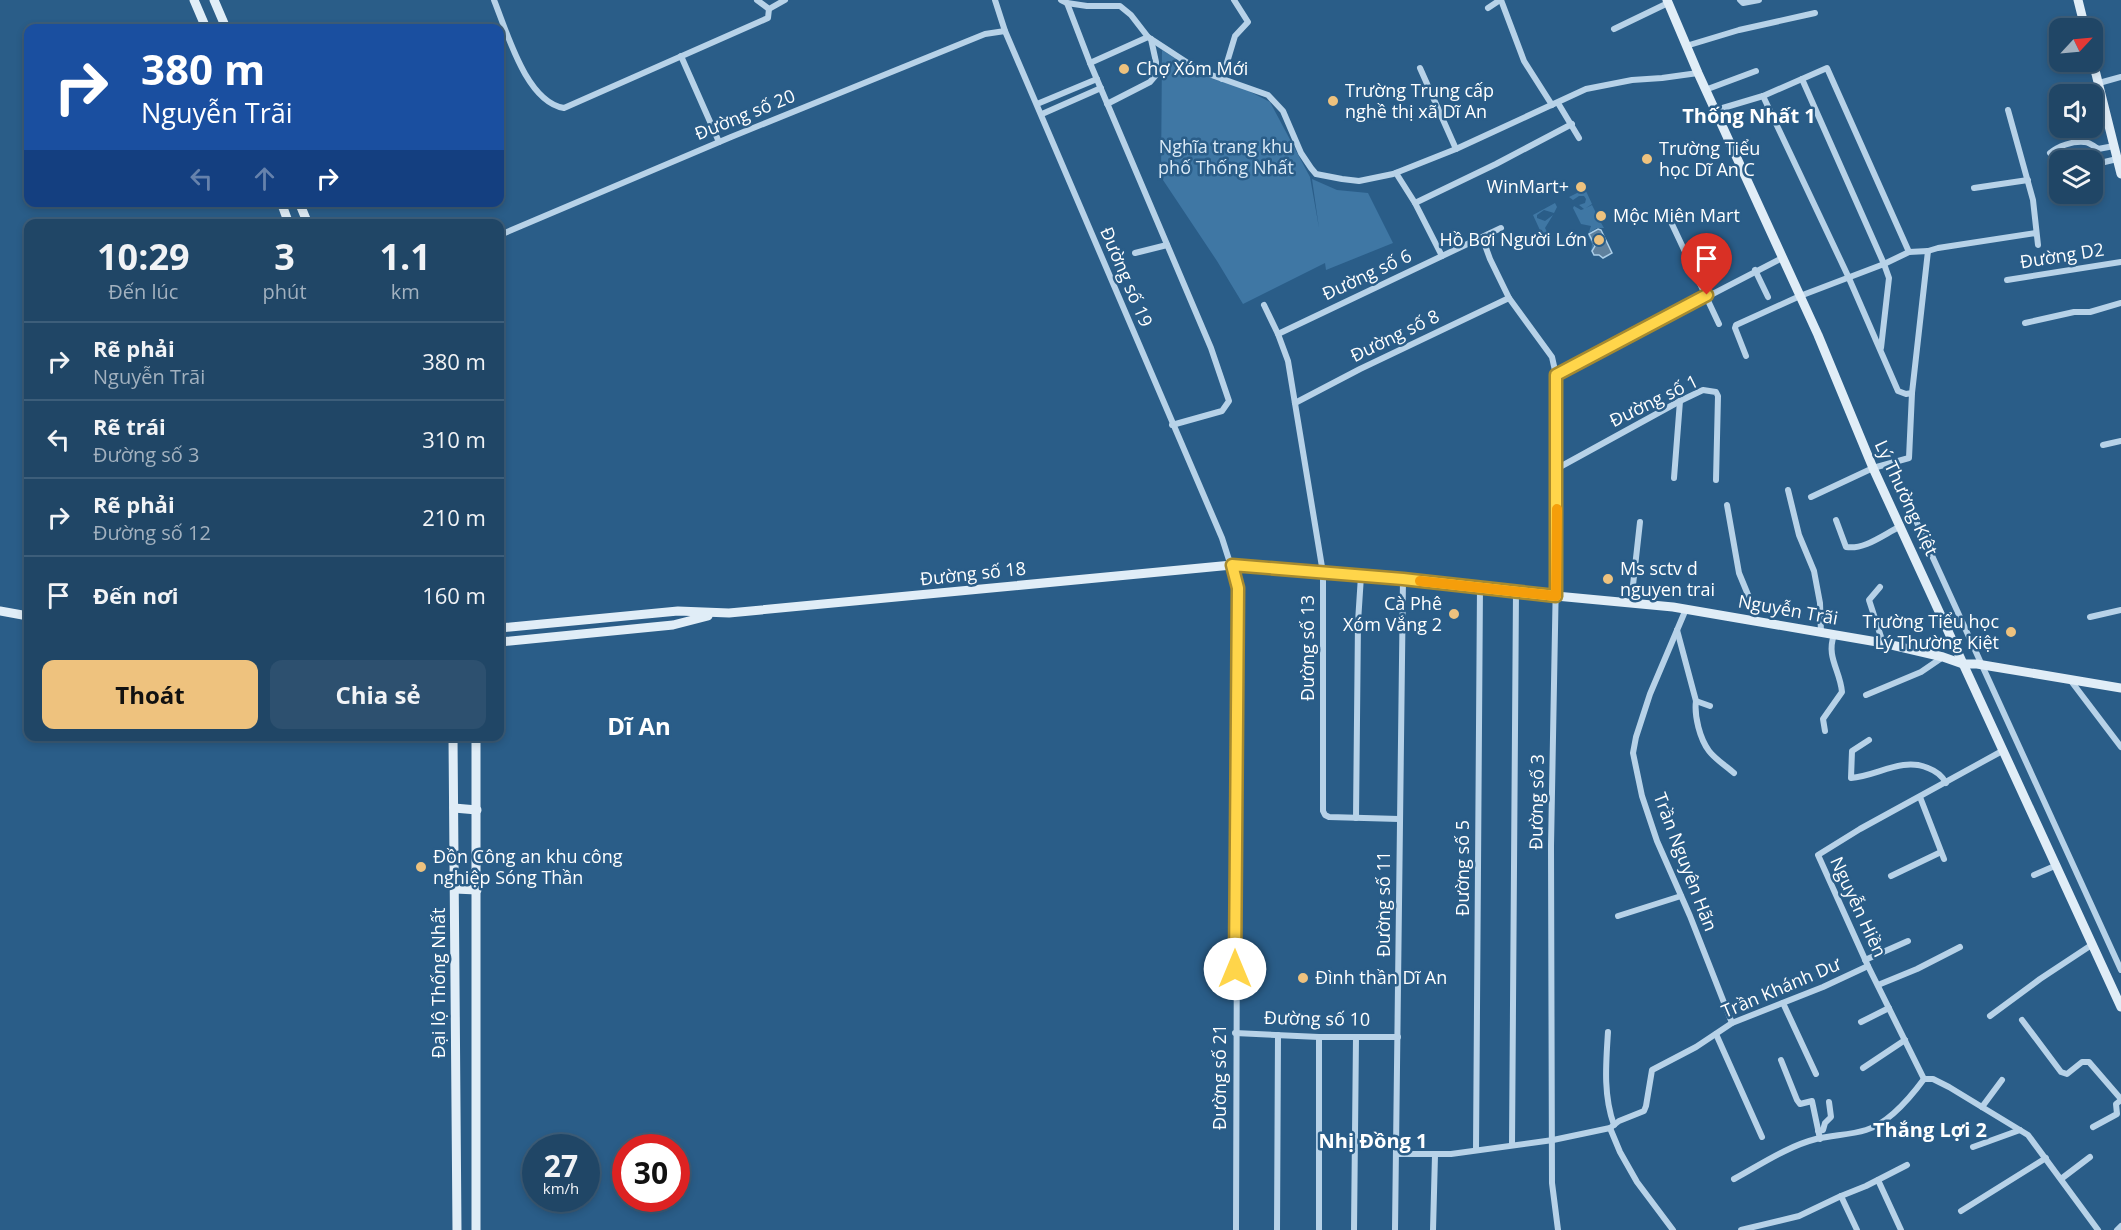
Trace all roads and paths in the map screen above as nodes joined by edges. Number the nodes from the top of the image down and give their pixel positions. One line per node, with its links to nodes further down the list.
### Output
1 (194, 0): 20 (street)
2 (214, 0): 21 (street)
3 (494, 0): 26 (street)
4 (757, 0): 17 (street)
5 (784, 0): 17 (street)
6 (995, 0): 23 (street, Đường số 19)
7 (1128, 0): 15 (street)
8 (1234, 0): 34 (street)
9 (1501, 0): 16 (street); 42 (street)
10 (1740, 0): 11 (street)
11 (1759, 0)
12 (2078, 0): 19 (street)
13 (1064, 1): 15 (street); 27 (street)
14 (1668, 2): 22 (street); 25 (street, Lý Thường Kiệt)
15 (1122, 8): 24 (street)
16 (1488, 8)
17 (769, 9): 26 (street)
18 (1815, 13): 25 (street)
19 (2082, 18)
20 (204, 24)
21 (224, 24)
22 (1614, 29)
23 (1005, 31): 40 (street, Đường số 19); 48 (street, Đường số 20)
24 (1150, 38): 27 (street); 34 (street); 41 (street)
25 (1686, 46): 31 (street, Lý Thường Kiệt)
26 (681, 56): 48 (street)
27 (1090, 63): 33 (street)
28 (1420, 68): 50 (street)
29 (1756, 71): 38 (street)
30 (2096, 72): 36 (street)
31 (1698, 73): 38 (street, Lý Thường Kiệt); 42 (street)
32 (2121, 77): 36 (street)
33 (1097, 79): 37 (street); 40 (street)
34 (1222, 79): 54 (street)
35 (1802, 79): 39 (street); 67 (street); 72 (street)
36 (2099, 83): 49 (street)
37 (1101, 88): 41 (street); 45 (street)
38 (1705, 90): 43 (street, Lý Thường Kiệt)
39 (1763, 96): 43 (street); 74 (street)
40 (1038, 104): 45 (street, Đường số 19)
41 (1107, 104): 64 (street)
42 (1555, 104): 46 (street); 50 (street)
43 (1716, 110): 70 (street, Lý Thường Kiệt)
44 (2008, 110): 56 (street)
45 (1042, 114): 91 (street, Đường số 19)
46 (1572, 124): 47 (street); 58 (street)
47 (1579, 138)
48 (719, 142): 61 (street, Đường số 20)
49 (2114, 146): 51 (street); 52 (street)
50 (1456, 148): 54 (street)
51 (2054, 150)
52 (2117, 159): 53 (street); 55 (street)
53 (2103, 162)
54 (1396, 173): 58 (street)
55 (2121, 174)
56 (2028, 180): 57 (street); 62 (street)
57 (1974, 188)
58 (1415, 202): 69 (street)
59 (1671, 222): 76 (street)
60 (1501, 228): 63 (street, Đường số 6)
61 (504, 232)
62 (2036, 233): 65 (street); 66 (street)
63 (1482, 237): 69 (street, Đường số 6); 79 (street)
64 (1167, 245): 68 (street); 91 (street)
65 (2038, 246)
66 (1928, 251): 67 (street); 88 (street)
67 (1909, 252): 72 (street)
68 (1135, 253)
69 (1442, 256): 84 (street, Đường số 6)
70 (1782, 258): 73 (street); 77 (street, Lý Thường Kiệt)
71 (2121, 262): 75 (street, Đường D2)
72 (1884, 264): 74 (street); 85 (street)
73 (1755, 270): 76 (street); 78 (street)
74 (1848, 276): 77 (street); 85 (street)
75 (2007, 280)
76 (1707, 295): 83 (street); 87 (street)
77 (1800, 296): 86 (street); 96 (street, Lý Thường Kiệt)
78 (1768, 297)
79 (1509, 298): 87 (street); 90 (street, Đường số 8)
80 (2121, 303): 82 (street)
81 (1264, 305): 84 (street, Đường số 13)
82 (2025, 323)
83 (1719, 324)
84 (1278, 333): 90 (street, Đường số 13)
85 (1881, 351): 88 (street)
86 (1746, 356)
87 (1556, 375): 95 (street, Đường số 3)
88 (1912, 393): 96 (street)
89 (1680, 401): 95 (street, Đường số 1); 97 (street); 98 (street, Đường số 1)
90 (1295, 403): 107 (street, Đường số 13)
91 (1172, 425): 106 (street, Đường số 19)
92 (2120, 441): 93 (street); 94 (street)
93 (2103, 445)
94 (2121, 449)
95 (1558, 468): 113 (street, Đường số 3)
96 (1873, 468): 100 (street); 105 (street, Lý Thường Kiệt)
97 (1674, 478)
98 (1716, 480)
99 (1788, 490): 125 (street)
100 (1811, 497)
101 (1727, 505): 122 (street)
102 (1913, 514): 132 (street)
103 (1836, 520): 105 (street)
104 (1640, 522): 114 (street)
105 (1901, 526): 131 (street, Lý Thường Kiệt)
106 (1232, 565): 107 (street, Nguyễn Trãi); 118 (street, Đường số 18); 174 (street, Đường số 21)
107 (1323, 573): 108 (street, Nguyễn Trãi); 149 (street, Đường số 13)
108 (1361, 576): 109 (street, Nguyễn Trãi); 149 (street)
109 (1403, 579): 110 (street, Nguyễn Trãi); 150 (street, Đường số 11)
110 (1480, 586): 112 (street, Nguyễn Trãi); 199 (street, Đường số 5)
111 (1880, 587): 129 (street)
112 (1516, 591): 113 (street, Nguyễn Trãi); 197 (street)
113 (1556, 596): 114 (street, Nguyễn Trãi); 196 (street, Đường số 3)
114 (1631, 603): 115 (street, Nguyễn Trãi)
115 (1686, 609): 122 (street, Nguyễn Trãi); 124 (street, Trần Nguyên Hãn)
116 (2121, 610): 120 (street)
117 (0, 612): 119 (street)
118 (718, 613): 121 (street, Đường số 18); 126 (street, Đường số 18)
119 (24, 615)
120 (2090, 617)
121 (582, 620): 123 (street, Đường số 18); 126 (street)
122 (1756, 621): 125 (street, Nguyễn Trãi)
123 (504, 628)
124 (1677, 630): 136 (street); 158 (street, Trần Nguyên Hãn)
125 (1821, 633): 127 (street, Nguyễn Trãi)
126 (582, 634): 128 (street, Đường số 18)
127 (1834, 635): 129 (street, Nguyễn Trãi); 138 (street)
128 (504, 642)
129 (1883, 643): 130 (street, Nguyễn Trãi)
130 (1943, 657): 131 (street, Nguyễn Trãi); 135 (street)
131 (1963, 664): 132 (street, Nguyễn Trãi); 143 (street, Lý Thường Kiệt)
132 (1982, 665): 133 (street, Nguyễn Trãi); 164 (street)
133 (2071, 681): 134 (street, Nguyễn Trãi); 142 (street)
134 (2121, 688)
135 (1866, 695)
136 (1696, 701): 137 (street); 144 (street)
137 (1710, 706)
138 (1825, 731)
139 (1869, 740): 145 (street)
140 (453, 741): 147 (street, Đại lộ Thống Nhất)
141 (476, 741): 148 (street)
142 (2121, 747)
143 (2004, 750): 145 (street, Nguyễn Hiền); 153 (street, Lý Thường Kiệt)
144 (1734, 773)
145 (1946, 783): 146 (street, Nguyễn Hiền)
146 (1920, 797): 151 (street); 163 (street, Nguyễn Hiền)
147 (454, 808): 148 (street); 156 (street, Đại lộ Thống Nhất)
148 (477, 810): 157 (street)
149 (1356, 818): 150 (street, Đường số 13)
150 (1399, 819): 179 (street, Đường số 11)
151 (1941, 852): 152 (street); 155 (street)
152 (1944, 859)
153 (2056, 865): 154 (street); 161 (street, Lý Thường Kiệt)
154 (2034, 875)
155 (1891, 876)
156 (455, 889): 157 (street); 184 (street, Đại lộ Thống Nhất)
157 (477, 890): 187 (street)
158 (1681, 896): 159 (street); 172 (street, Trần Nguyên Hãn)
159 (1618, 916)
160 (1908, 941): 163 (street, Trần Khánh Dư)
161 (2093, 944): 167 (street, Lý Thường Kiệt); 169 (street)
162 (1960, 947): 165 (street)
163 (1867, 963): 165 (street, Nguyễn Hiền); 166 (street, Trần Khánh Dư)
164 (2121, 970)
165 (1878, 985): 168 (street, Nguyễn Hiền)
166 (1783, 1003): 172 (street, Trần Khánh Dư); 183 (street)
167 (2121, 1007)
168 (1889, 1008): 171 (street); 180 (street, Nguyễn Hiền)
169 (1990, 1016)
170 (2022, 1020): 188 (street)
171 (1861, 1022)
172 (1732, 1023): 175 (street, Trần Khánh Dư)
173 (1608, 1032): 191 (street)
174 (1235, 1033): 176 (street, Đường số 10); 215 (street, Đường số 21)
175 (1716, 1034): 191 (street, Trần Khánh Dư); 195 (street)
176 (1278, 1035): 177 (street, Đường số 10); 216 (street)
177 (1319, 1037): 178 (street, Đường số 10); 217 (street)
178 (1356, 1037): 179 (street, Đường số 10); 218 (street)
179 (1398, 1037): 200 (street, Đường số 11)
180 (1905, 1040): 182 (street); 185 (street, Nguyễn Hiền)
181 (1781, 1060): 194 (street)
182 (1863, 1068)
183 (1816, 1074)
184 (456, 1079): 187 (street); 205 (street, Đại lộ Thống Nhất)
185 (1924, 1079): 190 (street); 194 (street)
186 (2002, 1080): 190 (street)
187 (477, 1081): 206 (street)
188 (2121, 1100): 192 (street)
189 (1829, 1102): 194 (street)
190 (1982, 1107): 193 (street)
191 (1612, 1127): 196 (street); 222 (street)
192 (2093, 1127)
193 (2020, 1130): 198 (street); 203 (street)
194 (1819, 1135): 207 (street)
195 (1762, 1137)
196 (1553, 1140): 197 (street); 221 (street, Đường số 3)
197 (1512, 1145): 199 (street)
198 (1973, 1147)
199 (1476, 1150): 201 (street)
200 (1397, 1154): 201 (street); 219 (street, Đường số 11)
201 (1435, 1155): 220 (street)
202 (2090, 1157): 208 (street)
203 (2046, 1158): 208 (street); 211 (street)
204 (1907, 1165): 209 (street)
205 (456, 1172): 206 (street); 213 (street, Đại lộ Thống Nhất)
206 (476, 1172): 214 (street)
207 (1734, 1179)
208 (2061, 1179): 226 (street)
209 (1878, 1180): 210 (street); 225 (street)
210 (1841, 1196): 223 (street); 224 (street)
211 (1961, 1211)
212 (2121, 1226): 227 (street)
213 (457, 1230)
214 (476, 1230)
215 (1236, 1230)
216 (1277, 1230)
217 (1319, 1230)
218 (1354, 1230)
219 (1395, 1230)
220 (1433, 1230)
221 (1558, 1230)
222 (1673, 1230)
223 (1741, 1230)
224 (1857, 1230)
225 (1901, 1230)
226 (2098, 1230)
227 (2117, 1230)

